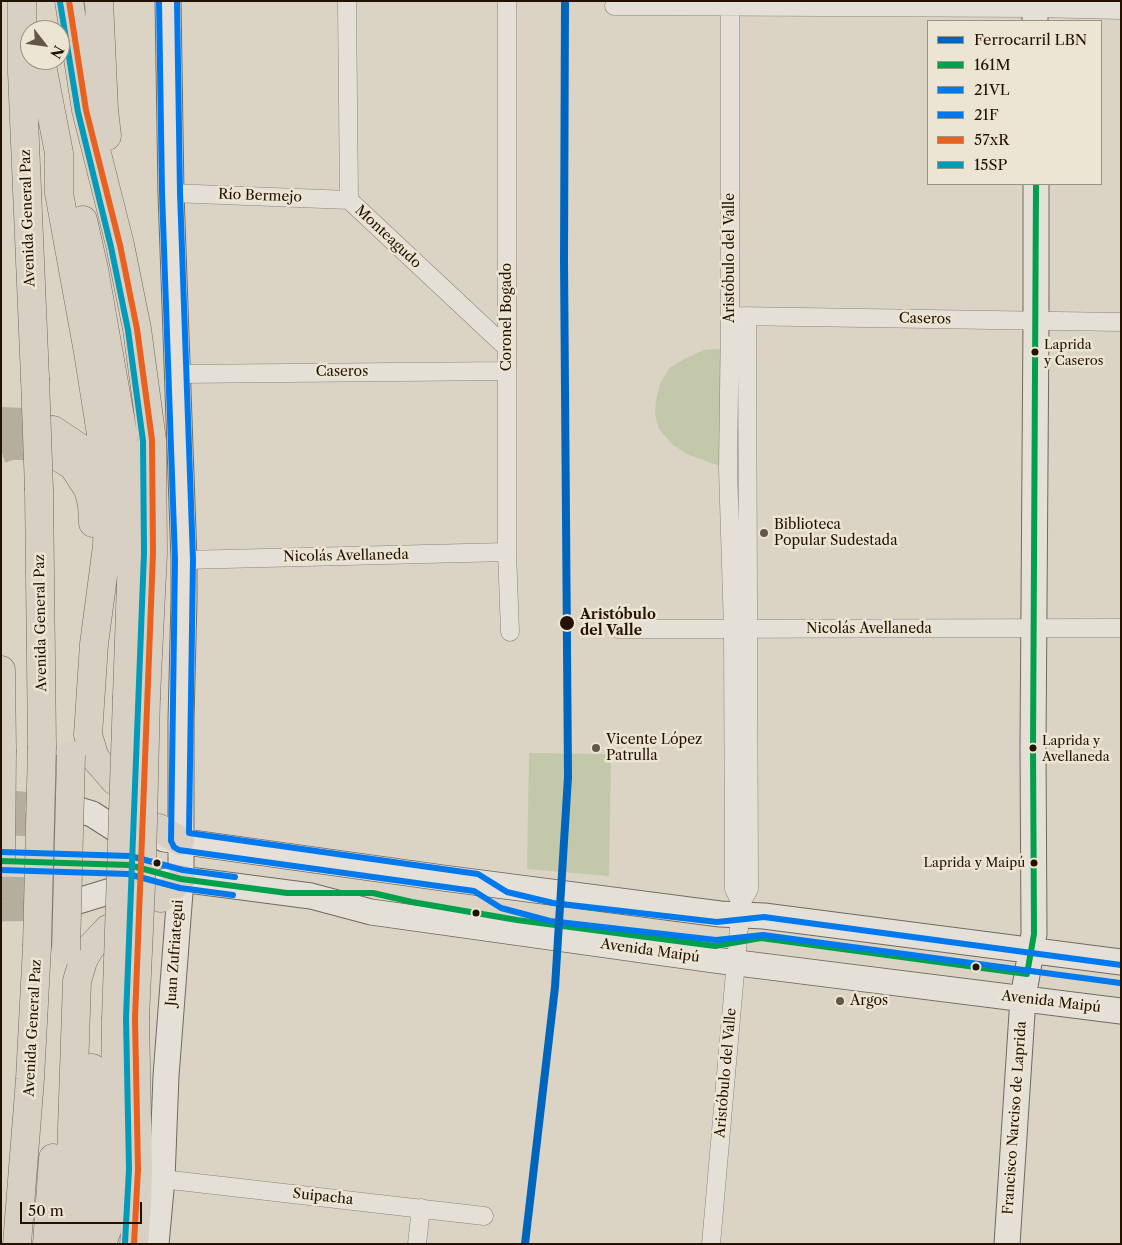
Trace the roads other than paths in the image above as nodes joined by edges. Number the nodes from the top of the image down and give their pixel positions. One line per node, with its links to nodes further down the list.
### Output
1 (22, 1): 55 (highway, Avenida General Paz, bridge)
2 (31, 1): 12 (highway)
3 (69, 1): 18 (highway)
4 (98, 1): 18 (highway)
5 (168, 1): 16 (street, Juan Zufriategui)
6 (347, 1): 17 (street, Monteagudo)
7 (507, 1): 22 (street, Coronel Bogado)
8 (730, 4): 9 (street); 10 (street); 19 (street, Aristóbulo del Valle)
9 (614, 6)
10 (1035, 10): 11 (street)
11 (1121, 10)
12 (34, 20)
13 (43, 70): 14 (highway)
14 (60, 153): 25 (highway); 34 (highway)
15 (1036, 185): 20 (street, Francisco Narciso de Laprida)
16 (171, 193): 17 (street, Río Bermejo); 24 (street, Juan Zufriategui)
17 (349, 200): 22 (street, Monteagudo)
18 (120, 244): 34 (highway)
19 (738, 316): 20 (street, Caseros); 31 (street, Aristóbulo del Valle)
20 (1036, 322): 21 (street, Caseros); 28 (street, Francisco Narciso de Laprida)
21 (1121, 322)
22 (507, 348): 23 (street, Coronel Bogado)
23 (507, 371): 24 (street, Caseros); 26 (street, Coronel Bogado)
24 (177, 374): 27 (street, Juan Zufriategui)
25 (107, 496): 36 (highway); 53 (highway, bridge)
26 (507, 552): 27 (street, Nicolás Avellaneda); 32 (street, Coronel Bogado)
27 (184, 560): 39 (street, Juan Zufriategui)
28 (1034, 628): 29 (street, Nicolás Avellaneda); 31 (street, Nicolás Avellaneda); 45 (street, Francisco Narciso de Laprida)
29 (1121, 628)
30 (618, 630): 31 (street, Nicolás Avellaneda)
31 (741, 630): 44 (street, Aristóbulo del Valle)
32 (510, 632)
33 (1, 670): 35 (highway)
34 (136, 697): 50 (highway, bridge)
35 (2, 750): 40 (highway, bridge)
36 (115, 781)
37 (80, 819): 38 (street)
38 (114, 828)
39 (166, 836): 41 (street, Juan Zufriategui); 44 (street)
40 (1, 863)
41 (165, 887): 47 (street, Avenida Maipú); 51 (street, Juan Zufriategui)
42 (110, 890): 43 (street)
43 (78, 896)
44 (740, 909): 45 (street); 47 (street, Aristóbulo del Valle)
45 (1031, 952): 46 (street); 48 (street, Francisco Narciso de Laprida)
46 (1121, 962)
47 (735, 963): 48 (street, Avenida Maipú); 63 (street, Aristóbulo del Valle)
48 (1023, 998): 49 (street, Avenida Maipú); 64 (street, Francisco Narciso de Laprida)
49 (1121, 1011)
50 (125, 1019): 59 (highway); 60 (highway)
51 (162, 1179): 52 (street, Suipacha); 61 (street, Juan Zufriategui)
52 (421, 1208): 54 (street, Suipacha); 62 (street)
53 (59, 1216): 56 (highway); 57 (highway); 58 (highway)
54 (484, 1216)
55 (16, 1244)
56 (46, 1244)
57 (66, 1244)
58 (78, 1244)
59 (102, 1244)
60 (134, 1244)
61 (156, 1244)
62 (417, 1244)
63 (712, 1244)
64 (1007, 1244)

